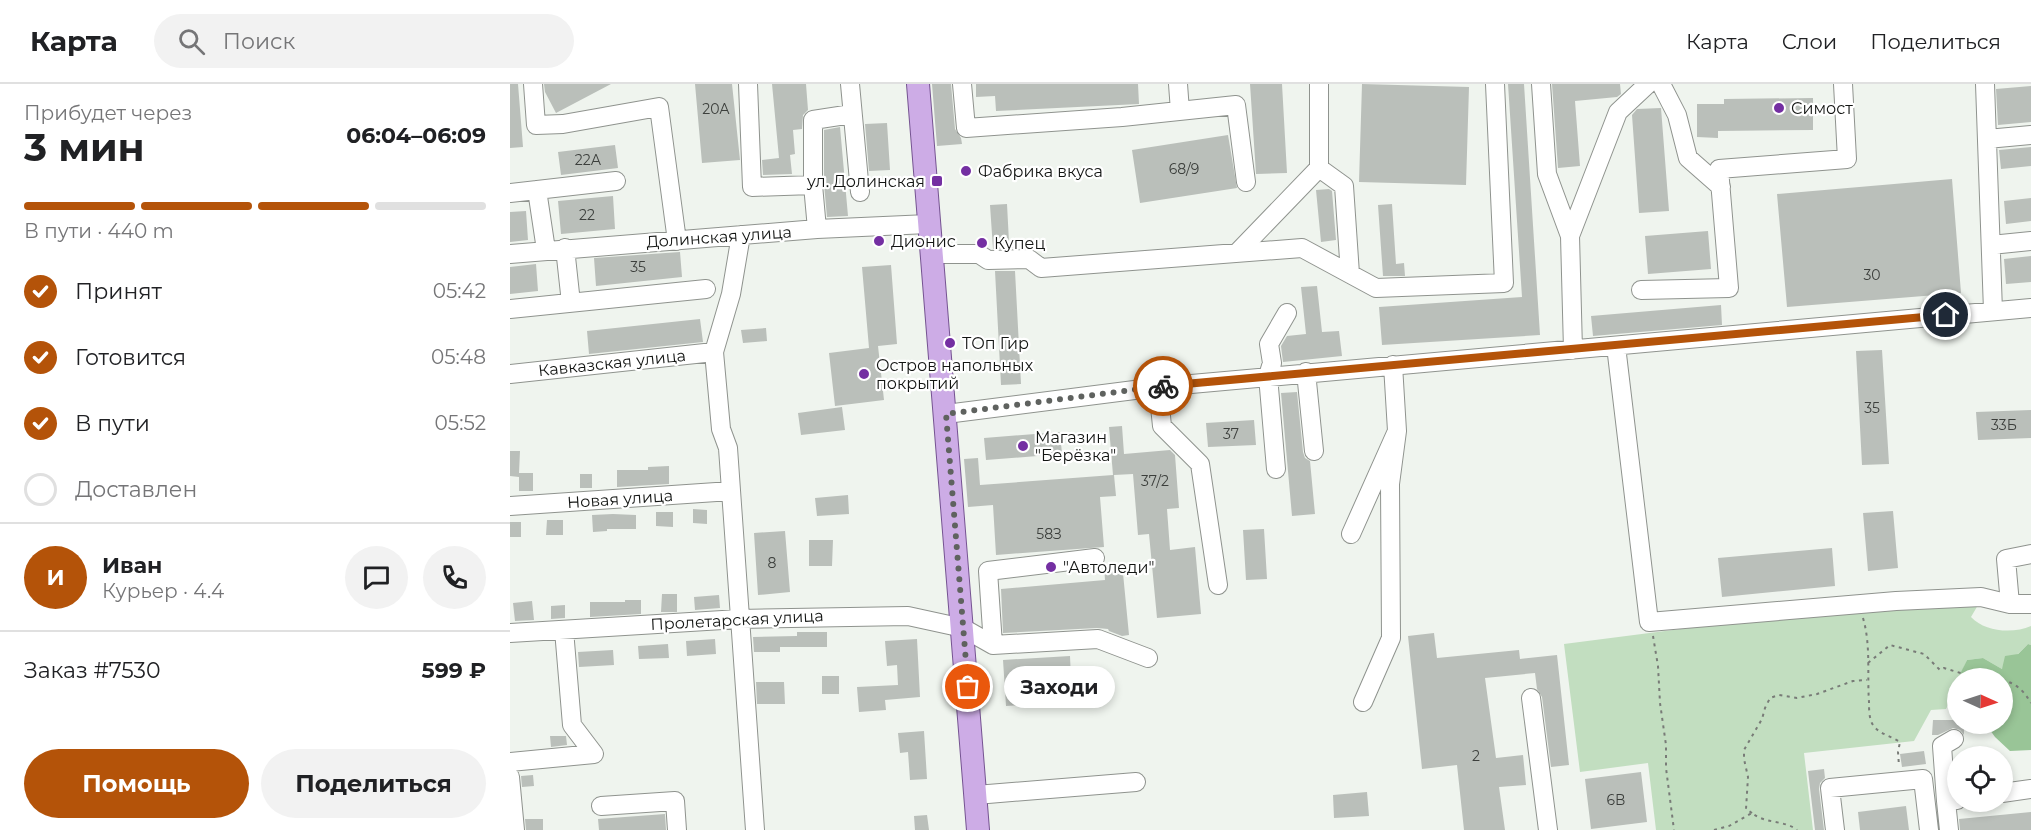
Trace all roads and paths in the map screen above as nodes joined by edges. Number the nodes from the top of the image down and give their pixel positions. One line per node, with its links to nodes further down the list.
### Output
1 (533, 84): 30 (street)
2 (748, 84): 21 (street)
3 (849, 84): 15 (street)
4 (918, 84): 26 (main road)
5 (962, 84): 14 (street)
6 (1178, 84): 14 (street)
7 (1319, 84): 18 (street)
8 (1495, 84): 38 (street)
9 (1541, 84): 29 (street)
10 (1648, 84): 29 (street)
11 (1661, 84): 22 (street)
12 (1843, 84): 22 (street)
13 (1985, 84): 17 (street)
14 (1180, 111): 20 (street)
15 (852, 114): 21 (street); 24 (street)
16 (2031, 135): 17 (street)
17 (1987, 139): 32 (street)
18 (1319, 168): 35 (street); 38 (street)
19 (616, 181): 23 (street)
20 (1246, 182)
21 (813, 185): 27 (street)
22 (1721, 187): 40 (street)
23 (537, 190): 25 (street); 34 (street)
24 (860, 192)
25 (510, 193)
26 (928, 224): 27 (street, Долинская улица); 37 (main road)
27 (817, 230): 28 (street, Долинская улица)
28 (741, 235): 30 (street, Долинская улица); 48 (street)
29 (1570, 236): 47 (street)
30 (677, 241): 33 (street, Долинская улица)
31 (2031, 241): 32 (street)
32 (1991, 244): 44 (street)
33 (565, 248): 34 (street, Долинская улица); 41 (street)
34 (546, 250): 36 (street, Долинская улица)
35 (1237, 253): 37 (street); 38 (street)
36 (510, 254)
37 (932, 254): 54 (main road)
38 (1350, 274)
39 (706, 289): 41 (street)
40 (1641, 290)
41 (571, 303): 43 (street)
42 (2031, 308): 44 (street)
43 (510, 309)
44 (1993, 311): 46 (street)
45 (1287, 313): 52 (street)
46 (1616, 345): 47 (street); 68 (street)
47 (1574, 350): 49 (street)
48 (714, 352): 51 (street, Кавказская улица); 58 (street)
49 (1393, 365): 50 (street); 55 (street)
50 (1306, 372): 52 (street); 56 (street)
51 (510, 374)
52 (1268, 376): 53 (street); 57 (street)
53 (1158, 387): 54 (street); 63 (street)
54 (946, 414): 69 (main road)
55 (1397, 430): 60 (street); 79 (street)
56 (1314, 451)
57 (1276, 469)
58 (731, 491): 59 (street, Новая улица); 67 (street)
59 (510, 506)
60 (1351, 534)
61 (2031, 554): 65 (street)
62 (1095, 558): 72 (street)
63 (1218, 585)
64 (1858, 604): 65 (street); 68 (street); 74 (path)
65 (2010, 604): 66 (street)
66 (2031, 604)
67 (739, 619): 69 (street, Пролетарская улица); 70 (street, Пролетарская улица); 95 (street)
68 (1649, 622): 98 (path)
69 (963, 628): 72 (street, Пролетарская улица); 89 (main road)
70 (564, 630): 71 (street, Пролетарская улица); 82 (street)
71 (510, 633)
72 (993, 645): 73 (street)
73 (1148, 658)
74 (1867, 663): 75 (path); 76 (path)
75 (1947, 669)
76 (1867, 680): 85 (path); 92 (path)
77 (2013, 683): 80 (path)
78 (1531, 698): 97 (street)
79 (1363, 702)
80 (2031, 703)
81 (1954, 739): 83 (street)
82 (510, 762)
83 (1947, 773)
84 (510, 777): 93 (street)
85 (1901, 781): 101 (street); 102 (street)
86 (1136, 782): 89 (street)
87 (2031, 789): 88 (street)
88 (2013, 791)
89 (976, 795): 96 (main road)
90 (601, 806): 94 (street)
91 (1951, 812): 103 (street)
92 (1752, 813): 99 (path); 100 (path)
93 (515, 830)
94 (677, 830)
95 (755, 830)
96 (978, 830)
97 (1548, 830)
98 (1674, 830)
99 (1714, 830)
100 (1797, 830)
101 (1835, 830)
102 (1929, 830)
103 (1949, 830)

